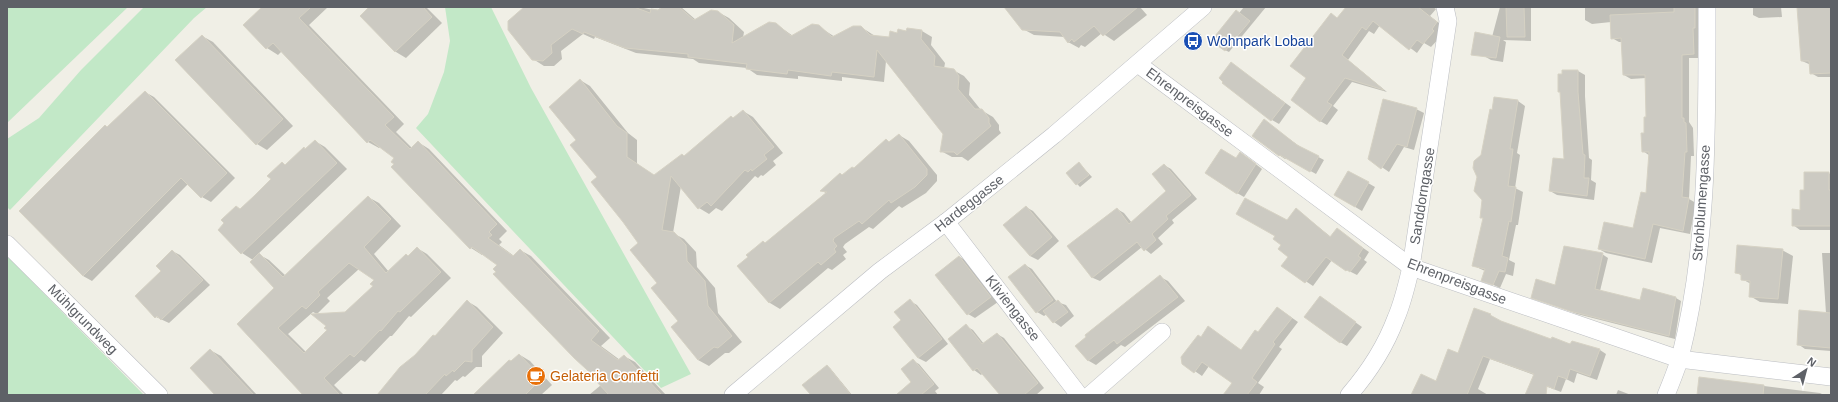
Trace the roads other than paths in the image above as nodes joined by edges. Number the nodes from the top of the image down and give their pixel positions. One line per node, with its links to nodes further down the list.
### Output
1 (1203, 7): 4 (street, Hardeggasse)
2 (1446, 7): 7 (street, Sanddorngasse)
3 (1707, 7): 9 (street, Strohblumengasse)
4 (1138, 64): 5 (street, Hardeggasse); 7 (street, Ehrenpreisgasse)
5 (946, 222): 12 (street, Hardeggasse); 13 (street, Kliviengasse)
6 (7, 244): 11 (street, Mühlgrundweg)
7 (1411, 267): 9 (street, Ehrenpreisgasse); 15 (street, Sanddorngasse)
8 (1162, 332): 14 (street)
9 (1679, 359): 10 (street, Ehrenpreisgasse); 16 (street, Strohblumengasse)
10 (1831, 377)
11 (159, 395)
12 (733, 395)
13 (1079, 395)
14 (1090, 395)
15 (1349, 395)
16 (1666, 395)

